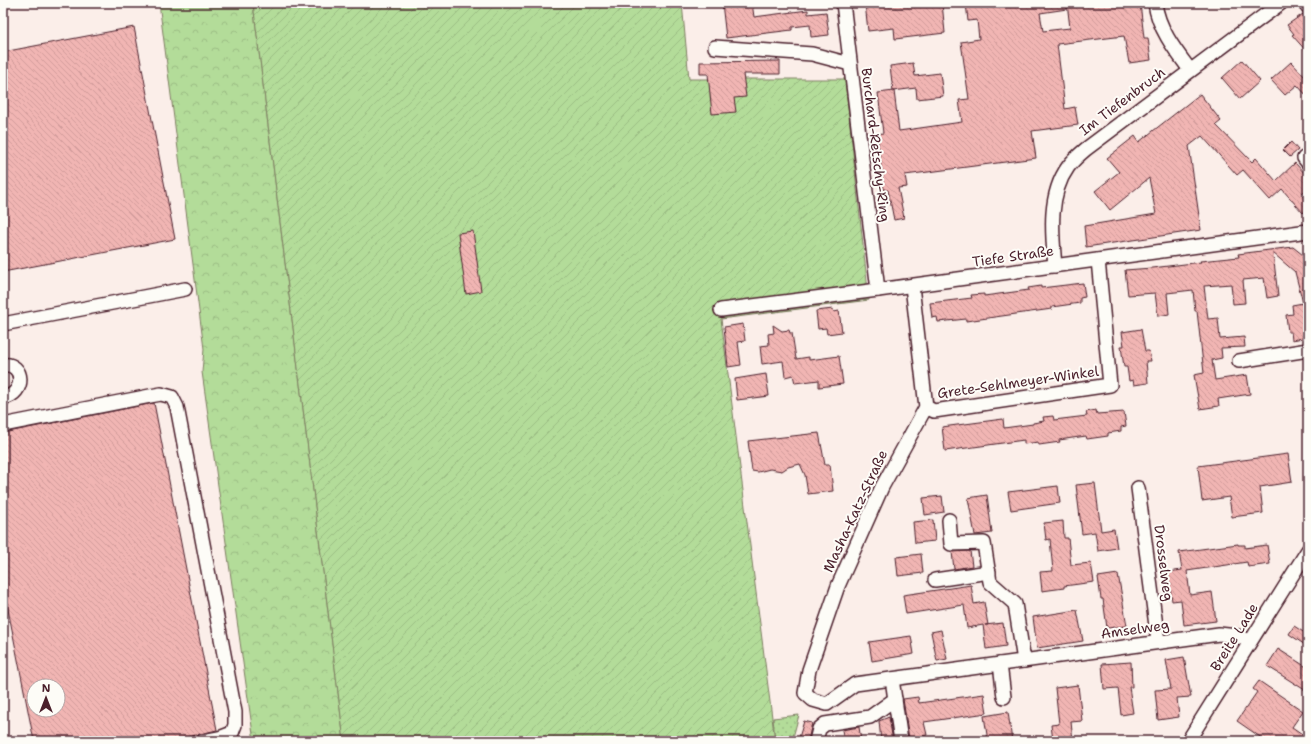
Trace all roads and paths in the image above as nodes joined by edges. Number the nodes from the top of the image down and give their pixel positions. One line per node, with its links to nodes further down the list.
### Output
1 (843, 3): 7 (street, Burchard-Retschy-Ring)
2 (1155, 3): 8 (street)
3 (1281, 3): 8 (street, Im Tiefenbruch)
4 (1305, 3): 5 (street)
5 (1308, 7)
6 (715, 47): 7 (street)
7 (850, 64): 14 (street, Burchard-Retschy-Ring)
8 (1190, 70): 11 (street, Im Tiefenbruch)
9 (1308, 230): 10 (street, Tiefe Straße)
10 (1098, 260): 11 (street, Tiefe Straße); 21 (street, Grete-Sehlmeyer-Winkel)
11 (1055, 266): 12 (street, Tiefe Straße)
12 (912, 286): 14 (street, Tiefe Straße); 21 (street)
13 (185, 289): 16 (street)
14 (878, 290): 15 (street, Tiefe Straße)
15 (721, 310)
16 (3, 324)
17 (1308, 350): 18 (street)
18 (1239, 361)
19 (3, 365): 20 (street)
20 (3, 398)
21 (926, 407): 33 (street, Masha-Katz-Straße)
22 (3, 425): 36 (street)
23 (1138, 488): 28 (street, Drosselweg)
24 (949, 520): 26 (street)
25 (1308, 550): 29 (street, Breite Lade)
26 (989, 572): 27 (street); 30 (street)
27 (934, 580)
28 (1158, 641): 29 (street, Amselweg); 30 (street, Amselweg)
29 (1250, 641): 39 (street, Breite Lade)
30 (1024, 661): 31 (street, Amselweg)
31 (1000, 664): 32 (street, Amselweg); 34 (street)
32 (892, 679): 33 (street, Amselweg); 35 (street)
33 (855, 684)
34 (1004, 697)
35 (895, 699): 37 (street); 38 (street)
36 (202, 741)
37 (816, 741)
38 (901, 741)
39 (1188, 741)

